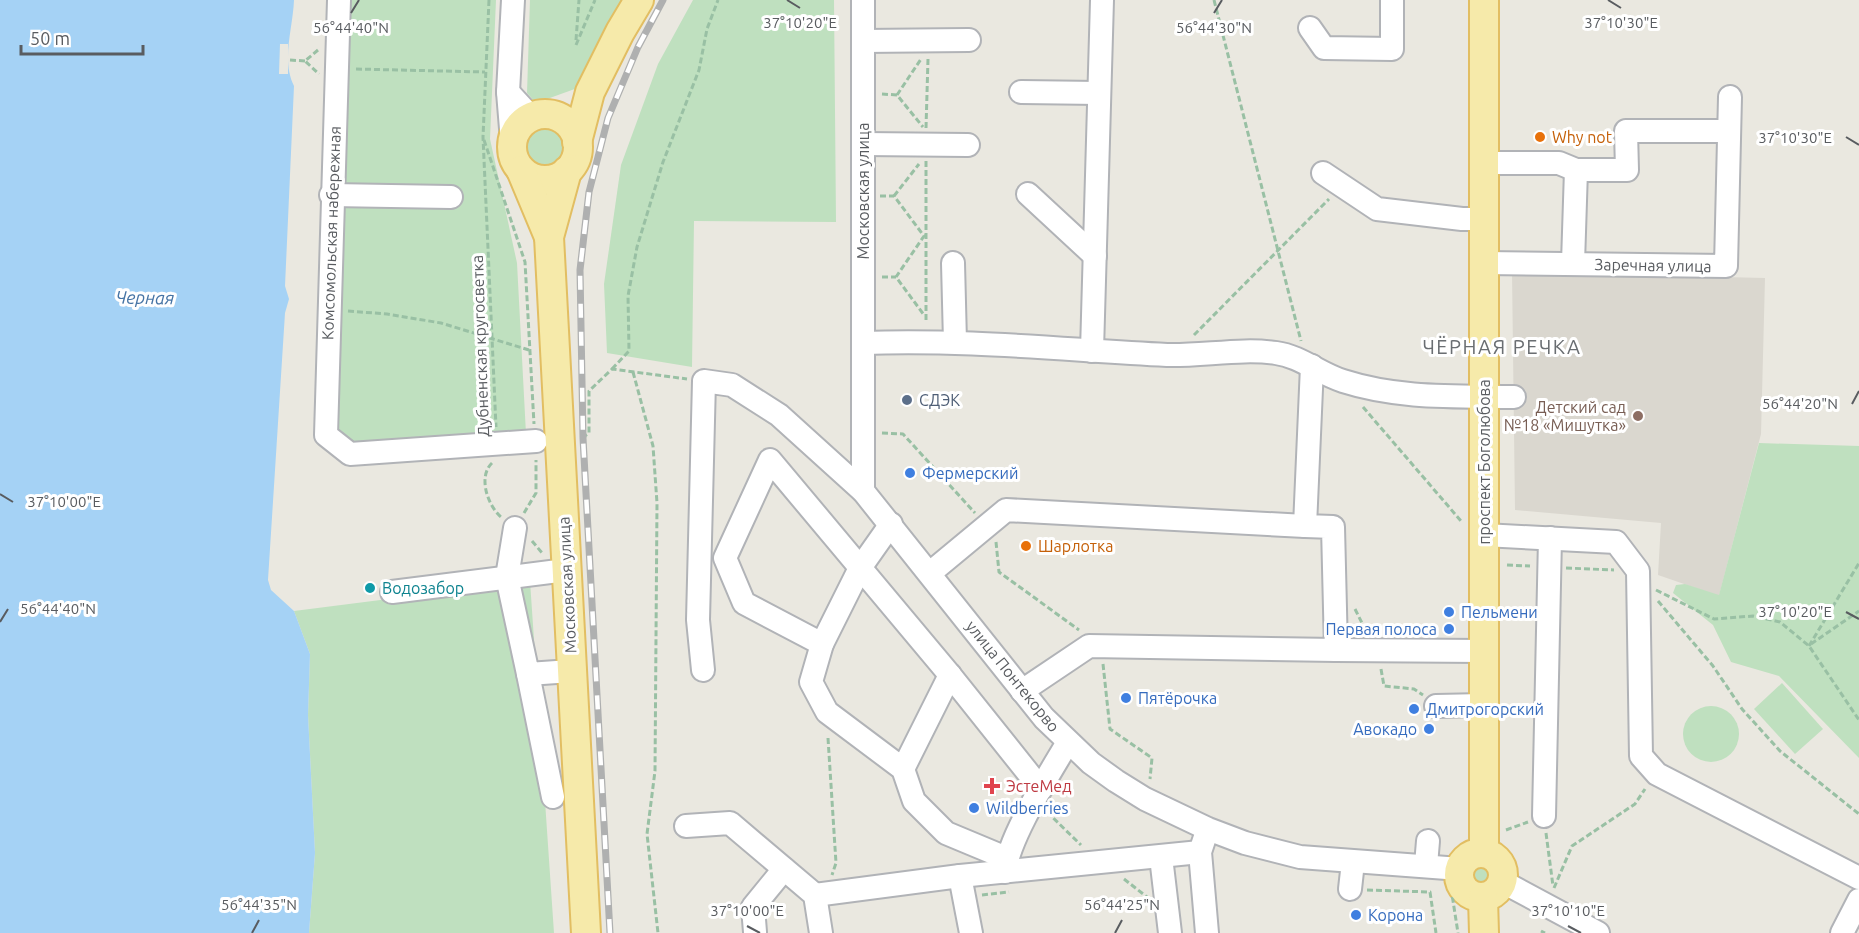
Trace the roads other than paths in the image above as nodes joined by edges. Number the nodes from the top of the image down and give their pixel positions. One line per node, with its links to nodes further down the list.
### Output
1 (339, 0): 28 (street, Комсомольская набережная)
2 (513, 0): 11 (street)
3 (639, 0): 12 (main road)
4 (863, 0): 10 (street, Московская улица)
5 (1102, 0): 14 (street)
6 (1392, 0): 8 (street)
7 (1484, 0): 22 (main road, проспект Боголюбова)
8 (1310, 28)
9 (969, 40): 10 (street)
10 (863, 41): 20 (street, Московская улица)
11 (509, 82): 16 (street); 18 (street)
12 (590, 92): 16 (main road); 19 (main road)
13 (1021, 92): 14 (street)
14 (1099, 93): 32 (street)
15 (1730, 97): 17 (street, Заречная улица)
16 (541, 116): 18 (main road); 19 (main road)
17 (1729, 131): 24 (street); 35 (street, Заречная улица)
18 (512, 141): 23 (main road)
19 (578, 142): 25 (main road)
20 (863, 144): 21 (street); 37 (street, Московская улица)
21 (968, 145)
22 (1484, 163): 24 (street); 30 (main road, проспект Боголюбова)
23 (521, 170): 25 (main road); 31 (main road)
24 (1576, 170): 35 (street)
25 (567, 171): 31 (main road)
26 (1323, 173): 30 (street)
27 (1028, 194): 32 (street)
28 (331, 195): 29 (street); 42 (street, Комсомольская набережная)
29 (451, 198)
30 (1484, 219): 34 (main road, проспект Боголюбова)
31 (549, 237): 42 (main road, Московская улица)
32 (1095, 256): 38 (street)
33 (953, 263): 36 (street)
34 (1484, 263): 35 (street, Заречная улица); 40 (main road, проспект Боголюбова)
35 (1573, 263)
36 (955, 342): 37 (street); 38 (street)
37 (863, 343): 43 (street, Московская улица)
38 (1092, 351): 39 (street)
39 (1312, 366): 40 (street); 45 (street)
40 (1484, 397): 41 (street); 47 (main road, проспект Боголюбова)
41 (1514, 397)
42 (547, 440): 50 (main road, Московская улица)
43 (863, 491): 44 (street, улица Понтекорво); 57 (street, улица Понтекорво)
44 (891, 524): 49 (street); 51 (street, улица Понтекорво)
45 (1305, 526): 51 (street); 55 (street)
46 (515, 528): 52 (street)
47 (1472, 528): 48 (street); 56 (main road, проспект Боголюбова)
48 (1550, 538): 68 (street); 81 (street)
49 (860, 568): 54 (street); 54 (street); 60 (street)
50 (557, 571): 52 (street); 58 (main road, Московская улица)
51 (930, 573): 61 (street, улица Понтекорво)
52 (507, 577): 53 (street); 59 (street)
53 (392, 592)
54 (822, 644): 65 (street)
55 (1336, 650): 56 (street); 61 (street)
56 (1484, 651): 62 (main road, проспект Боголюбова)
57 (703, 670)
58 (571, 671): 59 (street); 88 (main road, Московская улица)
59 (528, 674): 67 (street)
60 (950, 675): 65 (street); 66 (street)
61 (1022, 691): 64 (street, улица Понтекорво)
62 (1484, 705): 63 (street); 73 (main road, проспект Боголюбова)
63 (1436, 706)
64 (1068, 742): 66 (street); 70 (street, улица Понтекорво)
65 (903, 769): 76 (street)
66 (1038, 794): 76 (street)
67 (553, 797)
68 (1544, 816)
69 (686, 826): 78 (street)
70 (1208, 829): 72 (street); 75 (street, улица Понтекорво)
71 (1428, 841): 77 (street)
72 (1200, 852): 74 (street); 91 (street)
73 (1484, 853): 79 (main road); 83 (main road)
74 (1161, 857): 76 (street); 86 (street)
75 (1353, 862): 77 (street, улица Понтекорво); 82 (street)
76 (1006, 865): 80 (street)
77 (1426, 865): 79 (street, улица Понтекорво)
78 (784, 868): 84 (street); 87 (street)
79 (1452, 874): 83 (main road)
80 (960, 876): 84 (street); 90 (street)
81 (1859, 878)
82 (1350, 889)
83 (1493, 890): 92 (main road); 93 (street)
84 (821, 894): 89 (street)
85 (1859, 900): 94 (street)
86 (1169, 923)
87 (755, 932)
88 (586, 933)
89 (821, 933)
90 (971, 933)
91 (1207, 933)
92 (1484, 933)
93 (1598, 933)
94 (1842, 933)

